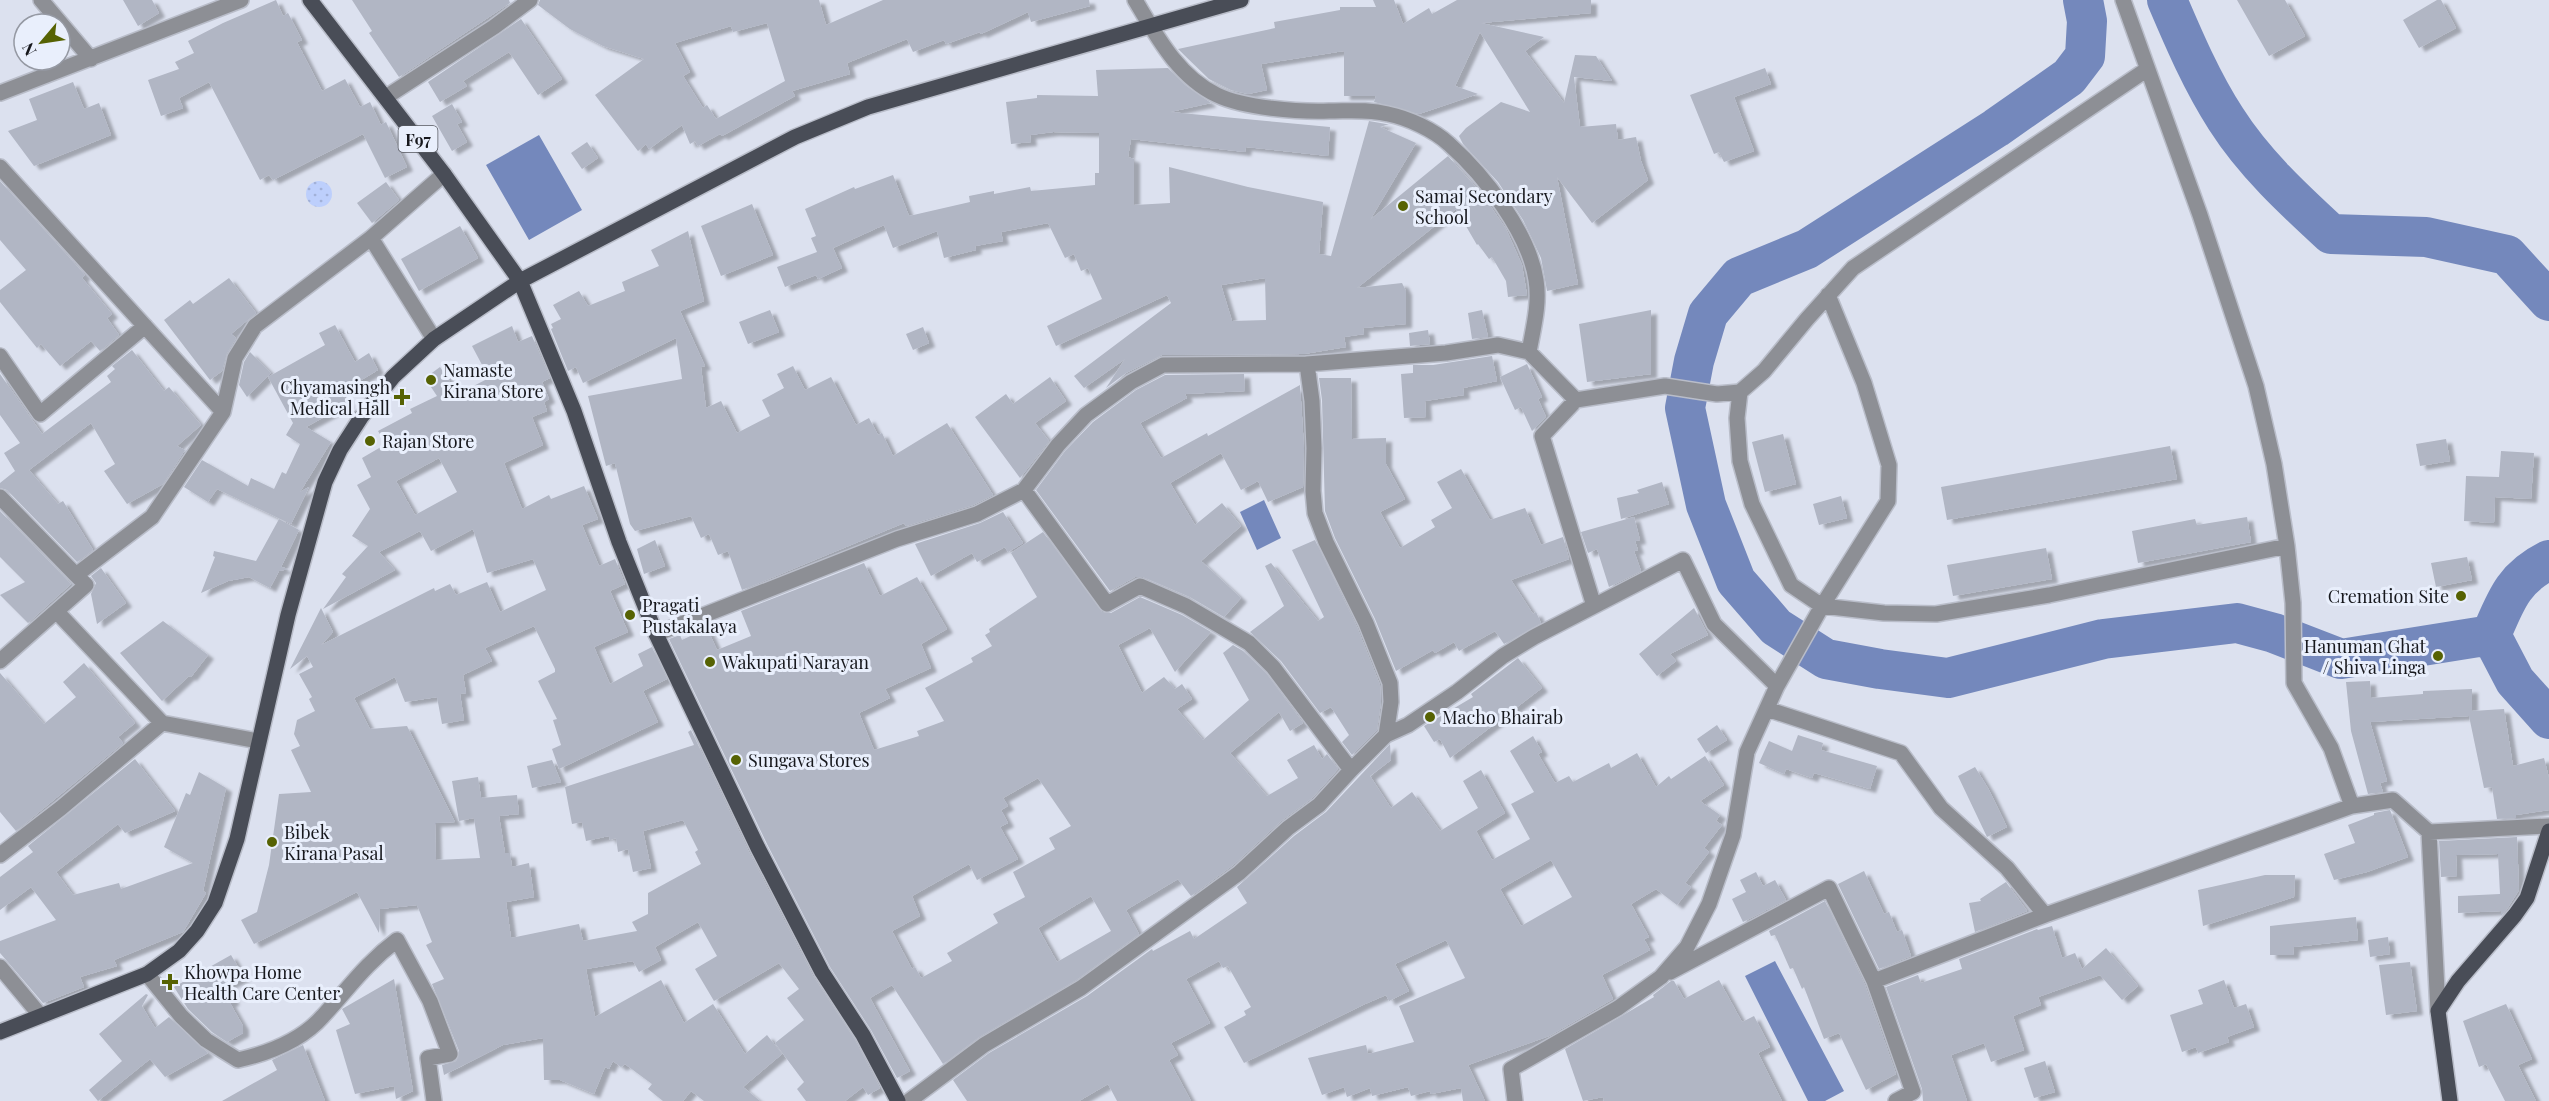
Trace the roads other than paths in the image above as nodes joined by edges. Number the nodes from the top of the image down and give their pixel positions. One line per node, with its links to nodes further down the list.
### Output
1 (41, 0): 9 (street)
2 (241, 0): 9 (street)
3 (310, 0): 12 (main road, F97)
4 (530, 0): 12 (street)
5 (1135, 0): 8 (street)
6 (1241, 0): 8 (main road)
7 (2123, 0): 10 (street)
8 (1151, 27): 16 (main road); 20 (street)
9 (91, 58): 11 (street)
10 (2146, 70): 17 (street); 28 (street)
11 (0, 93)
12 (386, 96): 14 (main road, F97)
13 (0, 167): 18 (street)
14 (444, 174): 15 (street); 16 (main road, F97)
15 (371, 238): 19 (street); 25 (street)
16 (519, 281): 19 (main road); 33 (main road)
17 (1828, 295): 23 (street); 31 (street)
18 (145, 326): 21 (street); 25 (street)
19 (434, 339): 39 (main road)
20 (1529, 352): 22 (street); 24 (street)
21 (0, 356)
22 (1306, 364): 26 (street); 38 (street)
23 (1740, 392): 24 (street); 31 (street)
24 (1576, 400): 30 (street)
25 (223, 412): 29 (street)
26 (1024, 490): 33 (street); 40 (street)
27 (0, 497): 29 (street)
28 (2287, 546): 31 (street); 41 (street)
29 (76, 575): 32 (street)
30 (1594, 606): 35 (street); 38 (street)
31 (1822, 606): 35 (street)
32 (57, 612): 34 (street); 37 (street)
33 (656, 634): 55 (main road)
34 (0, 661)
35 (1777, 686): 36 (street)
36 (1767, 710): 46 (street); 49 (street)
37 (162, 723): 39 (street); 45 (street)
38 (1386, 735): 40 (street)
39 (258, 741): 48 (main road)
40 (1350, 770): 56 (street)
41 (2352, 806): 44 (street); 46 (street)
42 (2549, 826): 44 (street)
43 (2549, 831): 51 (main road)
44 (2429, 832): 51 (street)
45 (0, 855)
46 (2045, 915): 50 (street)
47 (0, 967): 52 (street)
48 (147, 974): 52 (main road); 54 (street)
49 (1661, 977): 50 (street); 57 (street)
50 (1874, 981): 58 (street)
51 (2438, 1011): 59 (main road)
52 (40, 1015): 53 (main road)
53 (0, 1032)
54 (434, 1101)
55 (898, 1101)
56 (909, 1101)
57 (1515, 1101)
58 (1896, 1101)
59 (2450, 1101)

